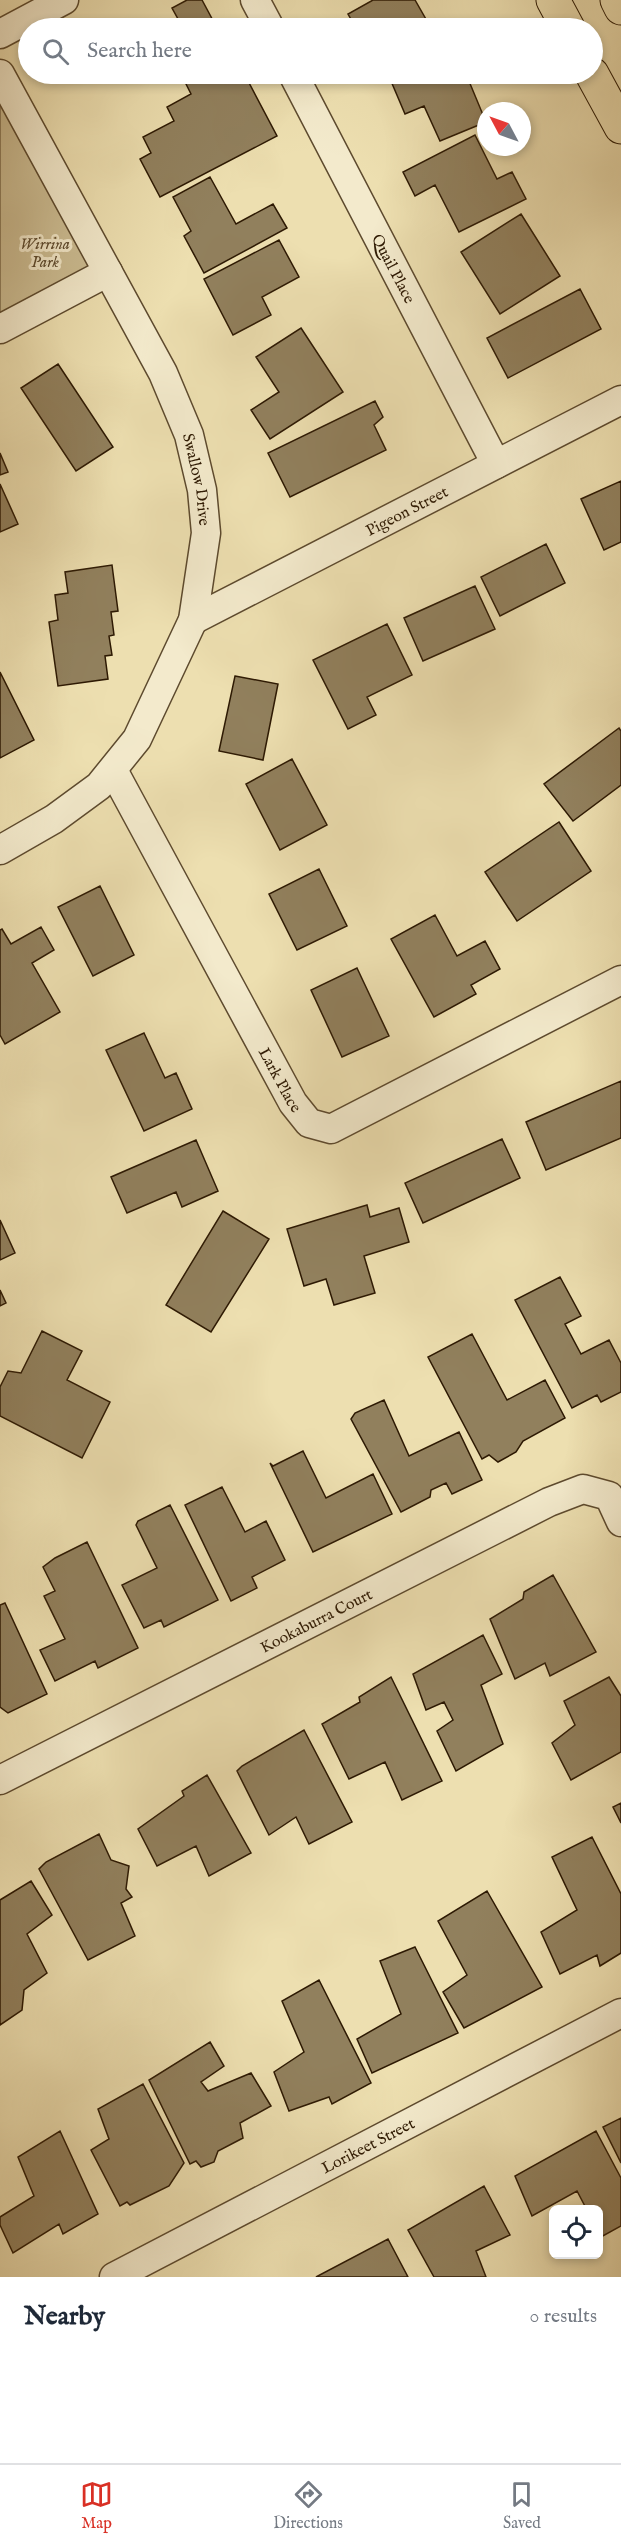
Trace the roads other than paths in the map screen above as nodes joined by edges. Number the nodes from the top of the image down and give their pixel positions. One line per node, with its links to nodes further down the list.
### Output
1 (64, 0): 6 (street)
2 (255, 0): 7 (street)
3 (553, 0): 8 (main road)
4 (617, 0): 5 (main road)
5 (621, 8)
6 (30, 18)
7 (265, 18)
8 (563, 18)
9 (18, 24): 10 (street)
10 (0, 34)
11 (0, 74): 15 (street, Swallow Drive)
12 (298, 84): 18 (street, Quail Place)
13 (597, 84): 14 (main road)
14 (621, 127)
15 (108, 272): 16 (street); 19 (street, Swallow Drive)
16 (0, 329)
17 (621, 400): 18 (street, Pigeon Street)
18 (496, 464): 19 (street, Pigeon Street)
19 (193, 620): 20 (street, Swallow Drive)
20 (113, 770): 21 (street, Swallow Drive); 22 (street, Lark Place)
21 (0, 850)
22 (618, 975)
23 (621, 1522): 24 (street, Kookaburra Court)
24 (0, 1780)
25 (621, 2013): 26 (street, Lorikeet Street)
26 (114, 2277)

